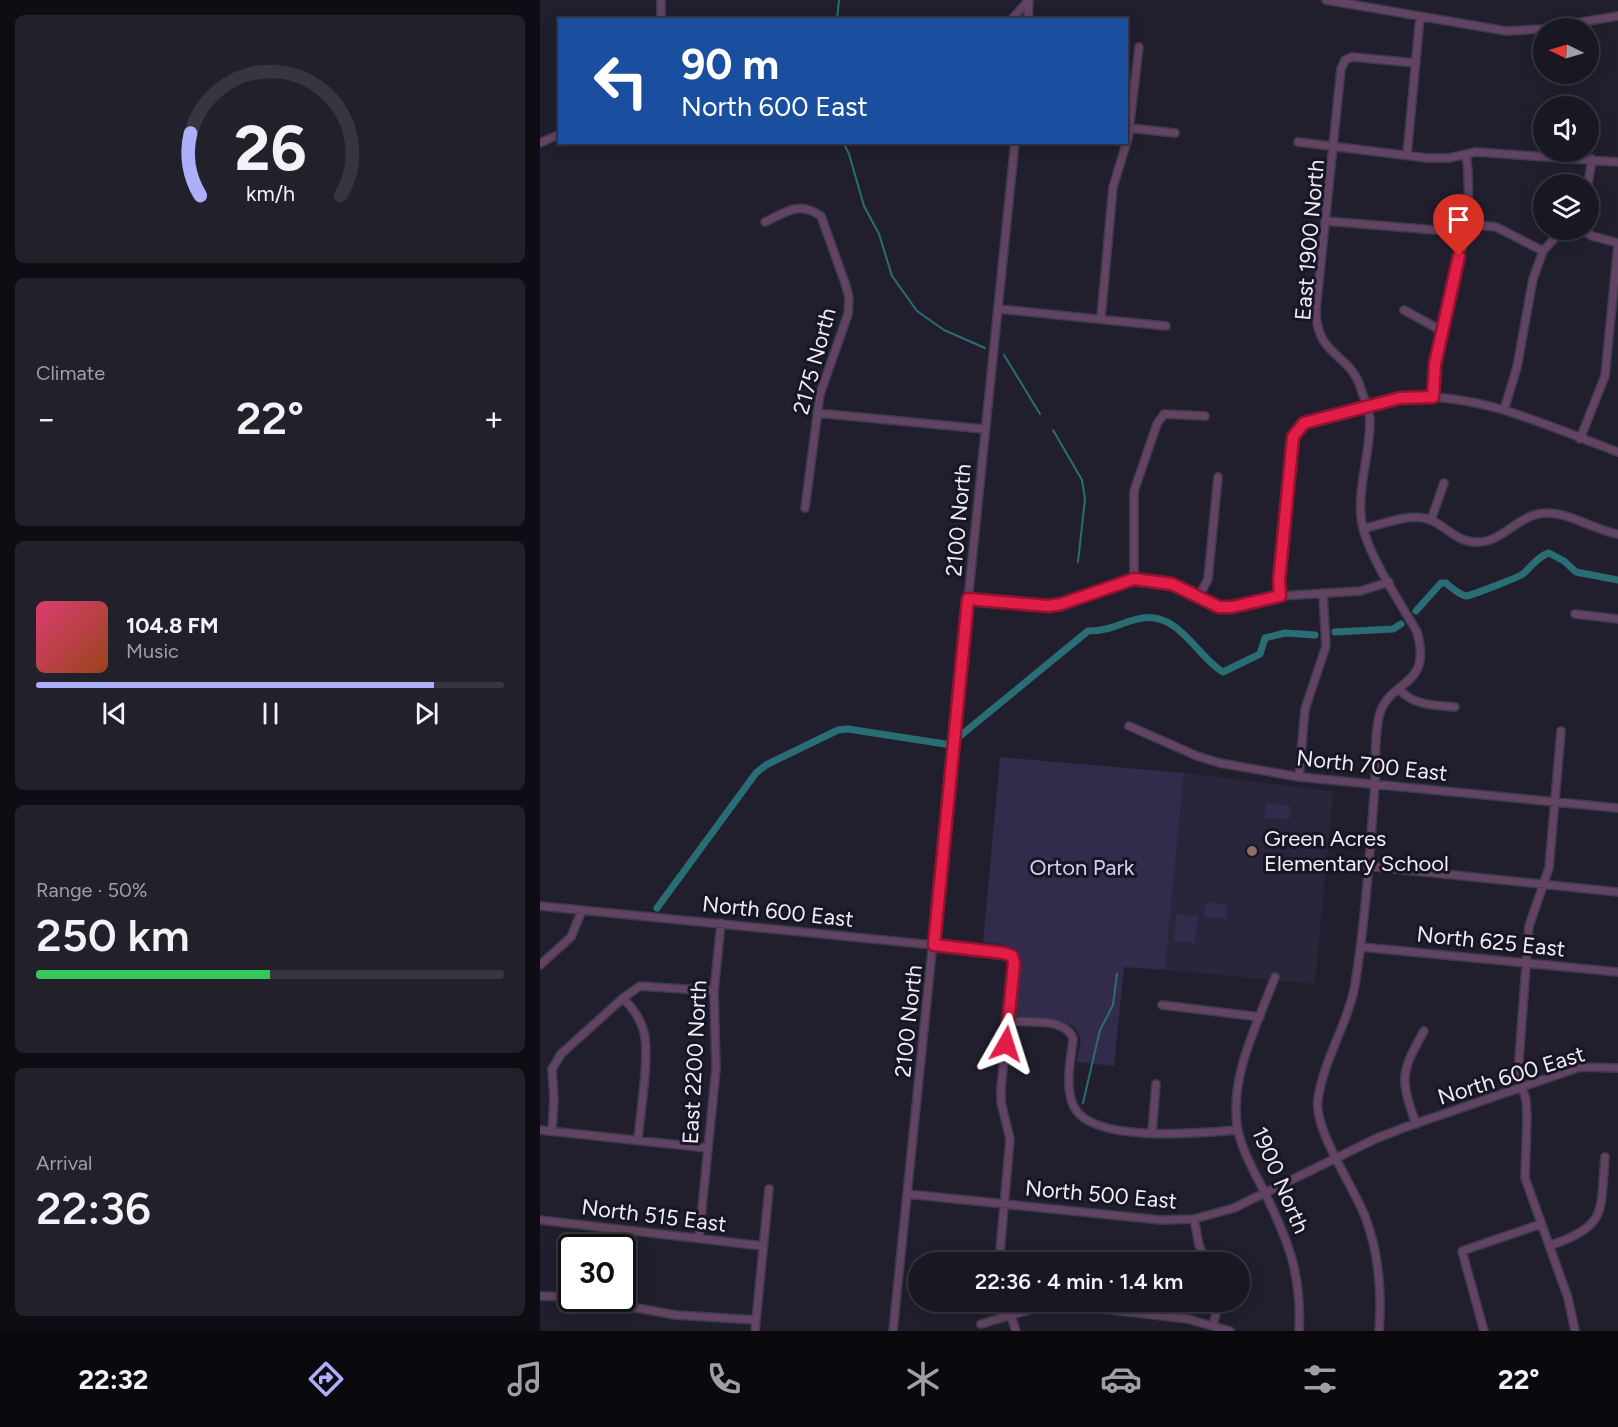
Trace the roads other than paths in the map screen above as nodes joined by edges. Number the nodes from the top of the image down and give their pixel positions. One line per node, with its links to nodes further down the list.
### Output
1 (661, 0): 6 (street)
2 (1029, 0): 7 (street); 8 (street)
3 (1326, 0): 4 (street)
4 (1420, 16): 10 (street); 12 (street)
5 (1618, 16): 9 (street)
6 (661, 18)
7 (1013, 18)
8 (1028, 18)
9 (1599, 19)
10 (1533, 30)
11 (1139, 47): 13 (street)
12 (1416, 63): 21 (street, East 1900 North); 23 (street)
13 (1129, 128): 14 (street); 15 (street)
14 (1128, 132)
15 (1174, 133)
16 (558, 135): 18 (street)
17 (1298, 142): 21 (street)
18 (540, 143)
19 (1015, 144): 34 (street, 2100 North)
20 (1125, 144): 36 (street)
21 (1335, 146): 23 (street); 27 (street, East 1900 North)
22 (1466, 154): 23 (street); 24 (street); 29 (street)
23 (1407, 155)
24 (1533, 155)
25 (1599, 160): 26 (street)
26 (1618, 162)
27 (1326, 221): 29 (street); 40 (street, East 1900 North)
28 (765, 222): 42 (street, 2175 North)
29 (1464, 226): 33 (street); 38 (street)
30 (1599, 238): 32 (street)
31 (1553, 240): 33 (street)
32 (1618, 244): 45 (street)
33 (1543, 251): 41 (street)
34 (999, 309): 36 (street); 44 (street, 2100 North)
35 (1404, 310): 38 (street)
36 (1101, 318): 37 (street)
37 (1166, 326)
38 (1442, 331): 39 (street)
39 (1433, 397): 40 (street); 41 (street)
40 (1367, 409): 51 (street, East 1900 North); 56 (street)
41 (1504, 410): 45 (street)
42 (817, 413): 44 (street); 49 (street, 2175 North)
43 (1205, 416): 53 (street)
44 (984, 429): 58 (street, 2100 North)
45 (1580, 439): 46 (street)
46 (1618, 452)
47 (1218, 477): 57 (street)
48 (1444, 483): 50 (street)
49 (805, 508)
50 (1431, 520): 51 (street); 52 (street)
51 (1363, 529): 54 (street)
52 (1618, 534)
53 (1134, 579): 57 (street); 58 (street)
54 (1389, 582): 55 (street); 61 (street)
55 (1323, 593): 56 (street); 65 (street)
56 (1280, 596): 57 (street)
57 (1198, 598)
58 (968, 599): 75 (street, 2100 North)
59 (1575, 614): 60 (street)
60 (1618, 619)
61 (1400, 690): 62 (street); 66 (street)
62 (1455, 707)
63 (1130, 726): 65 (street, North 700 East)
64 (1561, 731): 67 (street)
65 (1299, 777): 66 (street, North 700 East)
66 (1375, 784): 67 (street, North 700 East); 69 (street)
67 (1555, 800): 68 (street, North 700 East); 70 (street)
68 (1618, 808)
69 (1367, 867): 70 (street); 76 (street)
70 (1544, 884): 71 (street); 77 (street)
71 (1618, 892)
72 (540, 906): 73 (street, North 600 East)
73 (582, 910): 74 (street, North 600 East); 78 (street)
74 (721, 923): 75 (street, North 600 East); 81 (street, East 2200 North)
75 (934, 945): 85 (street, North 600 East); 101 (street, 2100 North)
76 (1361, 947): 77 (street, North 625 East); 98 (street)
77 (1526, 963): 79 (street, North 625 East); 89 (street)
78 (540, 965)
79 (1618, 972)
80 (1275, 977): 84 (street, 1900 North)
81 (714, 991): 82 (street); 96 (street, East 2200 North)
82 (623, 998): 93 (street); 95 (street)
83 (1162, 1005): 84 (street)
84 (1260, 1017): 92 (street, 1900 North)
85 (1008, 1021): 94 (street); 102 (street)
86 (1424, 1031): 90 (street)
87 (1618, 1068): 89 (street, North 600 East)
88 (1156, 1084): 94 (street)
89 (1522, 1086): 90 (street, North 600 East); 105 (street)
90 (1416, 1124): 98 (street, North 500 East)
91 (540, 1130): 93 (street)
92 (1238, 1130): 94 (street); 100 (street, 1900 North)
93 (552, 1131): 95 (street)
94 (1152, 1133)
95 (638, 1140): 96 (street)
96 (708, 1148): 106 (street, East 2200 North)
97 (1605, 1156): 108 (street)
98 (1337, 1158): 100 (street, North 500 East); 125 (street)
99 (770, 1189): 107 (street)
100 (1265, 1193): 103 (street, North 500 East); 124 (street, 1900 North)
101 (907, 1194): 102 (street, North 500 East); 121 (street, 2100 North)
102 (1004, 1203): 103 (street, North 500 East); 109 (street)
103 (1194, 1219): 110 (street)
104 (540, 1220): 106 (street, North 515 East)
105 (1541, 1224): 108 (street); 126 (street)
106 (699, 1238): 107 (street, North 515 East)
107 (763, 1246): 117 (street)
108 (1549, 1246): 127 (street)
109 (1000, 1252)
110 (1202, 1252)
111 (540, 1296): 112 (street)
112 (558, 1297)
113 (636, 1308): 117 (street)
114 (1009, 1312): 116 (street)
115 (1216, 1312): 119 (street)
116 (1010, 1316): 118 (street); 119 (street); 122 (street)
117 (756, 1320): 120 (street)
118 (981, 1324)
119 (1213, 1325): 123 (street)
120 (755, 1331)
121 (893, 1331)
122 (1016, 1331)
123 (1230, 1331)
124 (1299, 1331)
125 (1379, 1331)
126 (1484, 1331)
127 (1575, 1331)

